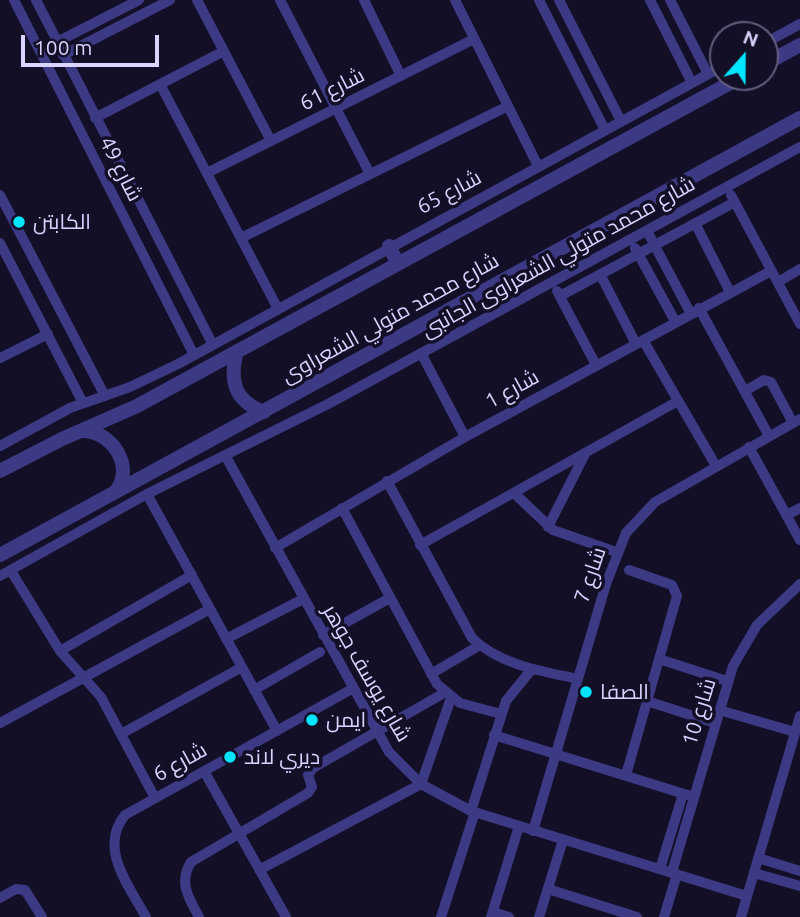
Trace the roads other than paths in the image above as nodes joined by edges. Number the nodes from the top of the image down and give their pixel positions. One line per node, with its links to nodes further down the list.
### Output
1 (14, 0): 62 (street, شارع 49)
2 (36, 0): 16 (street, شارع 49)
3 (139, 0): 16 (street)
4 (170, 0): 19 (street)
5 (197, 0): 18 (street)
6 (280, 0): 27 (street)
7 (364, 0): 22 (street)
8 (455, 0): 15 (street)
9 (539, 0): 31 (street)
10 (559, 0): 30 (street)
11 (650, 0): 23 (street)
12 (670, 0): 21 (street)
13 (800, 24): 14 (street)
14 (779, 35)
15 (474, 39): 22 (street, شارع 61); 26 (street)
16 (57, 42): 19 (street, شارع 49)
17 (800, 45): 20 (street)
18 (224, 51): 24 (street); 32 (street)
19 (64, 55): 28 (street, شارع 49)
20 (779, 56)
21 (708, 74): 23 (street, شارع 65)
22 (401, 76): 27 (street, شارع 61)
23 (692, 83): 30 (street, شارع 65)
24 (160, 84): 28 (street); 35 (street)
25 (715, 91): 49 (street)
26 (508, 106): 34 (street); 36 (street)
27 (336, 108): 32 (street, شارع 61); 36 (street)
28 (96, 118): 59 (street, شارع 49)
29 (800, 118): 77 (street, شارع محمد متولي الشعراوى)
30 (621, 121): 31 (street, شارع 65)
31 (605, 130): 34 (street, شارع 65)
32 (271, 141): 35 (street, شارع 61)
33 (800, 147): 37 (street, شارع محمد متولي الشعراوى الجانبى)
34 (538, 166): 47 (street, شارع 65)
35 (207, 173): 43 (street)
36 (370, 174): 43 (street)
37 (727, 187): 39 (street); 42 (street, شارع محمد متولي الشعراوى الجانبى)
38 (0, 196): 40 (street)
39 (734, 202): 41 (street); 51 (street)
40 (4, 210): 70 (street)
41 (695, 223): 46 (street); 55 (street)
42 (647, 231): 44 (street, شارع محمد متولي الشعراوى الجانبى); 46 (street)
43 (241, 238): 57 (street)
44 (630, 239): 48 (street); 53 (street, شارع محمد متولي الشعراوى الجانبى)
45 (0, 243): 63 (street)
46 (654, 245): 48 (street); 58 (street)
47 (389, 246): 49 (street); 57 (street, شارع 65)
48 (638, 254): 52 (street); 60 (street)
49 (397, 262): 66 (street)
50 (800, 269): 54 (street)
51 (771, 271): 54 (street); 55 (street, شارع 1)
52 (600, 274): 56 (street); 64 (street)
53 (552, 282): 56 (street); 67 (street, شارع محمد متولي الشعراوى الجانبى)
54 (778, 282): 61 (street)
55 (730, 292): 58 (street, شارع 1)
56 (560, 296): 71 (street)
57 (276, 307): 65 (street, شارع 65)
58 (695, 310): 60 (street, شارع 1); 73 (street)
59 (199, 321): 62 (street); 65 (street, شارع 49)
60 (675, 321): 64 (street, شارع 1)
61 (800, 324)
62 (181, 330): 68 (street, شارع 49)
63 (47, 334): 69 (street); 72 (street)
64 (640, 342): 71 (street, شارع 1); 75 (street)
65 (213, 345): 68 (street, شارع 65)
66 (237, 351): 77 (street); 79 (street)
67 (421, 353): 81 (street); 85 (street, شارع محمد متولي الشعراوى الجانبى)
68 (194, 355): 74 (street, شارع 65)
69 (0, 358)
70 (89, 364): 72 (street); 74 (street)
71 (596, 365): 81 (street, شارع 1)
72 (69, 375): 76 (street)
73 (745, 391): 78 (street); 80 (street)
74 (105, 396): 76 (street, شارع 65)
75 (678, 401): 84 (street); 86 (street)
76 (83, 403): 82 (street, شارع 65)
77 (264, 412): 89 (street, شارع محمد متولي الشعراوى)
78 (796, 421): 80 (street, شارع 7)
79 (79, 432): 87 (street); 89 (street)
80 (769, 436): 83 (street, شارع 7)
81 (465, 437): 88 (street, شارع 1)
82 (0, 446)
83 (749, 446): 86 (street, شارع 7); 94 (street)
84 (586, 452): 90 (street); 95 (street)
85 (225, 455): 91 (street, شارع محمد متولي الشعراوى الجانبى); 98 (street, شارع يوسف جوهر)
86 (716, 466): 99 (street, شارع 7)
87 (0, 471)
88 (387, 481): 92 (street, شارع 1); 97 (street)
89 (114, 493): 100 (street, شارع محمد متولي الشعراوى)
90 (514, 493): 95 (street); 97 (street)
91 (147, 494): 102 (street, شارع محمد متولي الشعراوى الجانبى); 103 (street)
92 (342, 508): 98 (street, شارع 1); 105 (street)
93 (800, 508): 94 (street)
94 (787, 515): 96 (street)
95 (548, 527): 99 (street)
96 (800, 540)
97 (420, 545): 110 (street)
98 (275, 548): 106 (street, شارع يوسف جوهر)
99 (616, 552): 118 (street, شارع 7)
100 (0, 555)
101 (629, 570): 113 (street)
102 (5, 574): 111 (street)
103 (192, 575): 107 (street); 111 (street)
104 (800, 584): 119 (street, شارع 10)
105 (390, 598): 108 (street); 116 (street)
106 (303, 599): 108 (street, شارع يوسف جوهر); 109 (street)
107 (210, 609): 109 (street); 117 (street)
108 (323, 635): 121 (street, شارع يوسف جوهر)
109 (226, 639): 114 (street)
110 (480, 645): 115 (street); 116 (street)
111 (60, 651): 117 (street)
112 (320, 652): 120 (street)
113 (659, 659): 119 (street); 123 (street)
114 (242, 667): 120 (street); 132 (street)
115 (532, 669): 118 (street); 125 (street)
116 (431, 674): 122 (street)
117 (85, 677): 127 (street); 132 (street)
118 (578, 679): 134 (street, شارع 7)
119 (727, 681): 124 (street, شارع 10)
120 (254, 690): 129 (street)
121 (352, 690): 129 (street, شارع 6); 131 (street, شارع يوسف جوهر)
122 (448, 696): 125 (street); 131 (street); 137 (street)
123 (647, 701): 128 (street); 136 (street)
124 (719, 710): 128 (street, شارع 10); 130 (street)
125 (501, 714): 133 (street)
126 (800, 716): 130 (street)
127 (0, 723)
128 (715, 723): 138 (street, شارع 10)
129 (277, 731): 135 (street, شارع 6)
130 (794, 732): 145 (street)
131 (376, 733): 137 (street, شارع يوسف جوهر); 143 (street)
132 (121, 734): 139 (street)
133 (495, 734): 134 (street); 140 (street)
134 (556, 754): 136 (street); 142 (street, شارع 7)
135 (204, 771): 139 (street, شارع 6); 143 (street)
136 (626, 775): 138 (street)
137 (421, 785): 140 (street, شارع يوسف جوهر); 147 (street)
138 (688, 795): 146 (street); 149 (street, شارع 10)
139 (155, 798): 157 (street, شارع 6)
140 (473, 812): 141 (street, شارع يوسف جوهر); 160 (street)
141 (519, 826): 142 (street, شارع يوسف جوهر); 155 (street)
142 (533, 831): 144 (street, شارع يوسف جوهر)
143 (238, 833): 147 (street); 158 (street)
144 (563, 840): 146 (street, شارع يوسف جوهر); 152 (street)
145 (758, 858): 148 (street); 150 (street)
146 (660, 869): 149 (street, شارع يوسف جوهر)
147 (259, 870): 159 (street)
148 (800, 871)
149 (675, 873): 153 (street, شارع يوسف جوهر); 164 (street, شارع 10)
150 (754, 873): 151 (street); 153 (street)
151 (800, 886)
152 (548, 889): 162 (street); 163 (street)
153 (747, 896): 165 (street)
154 (0, 898): 156 (street)
155 (492, 914): 161 (street)
156 (42, 917)
157 (146, 917)
158 (200, 917)
159 (286, 917)
160 (441, 917)
161 (509, 917)
162 (539, 917)
163 (637, 917)
164 (664, 917)
165 (741, 917)

